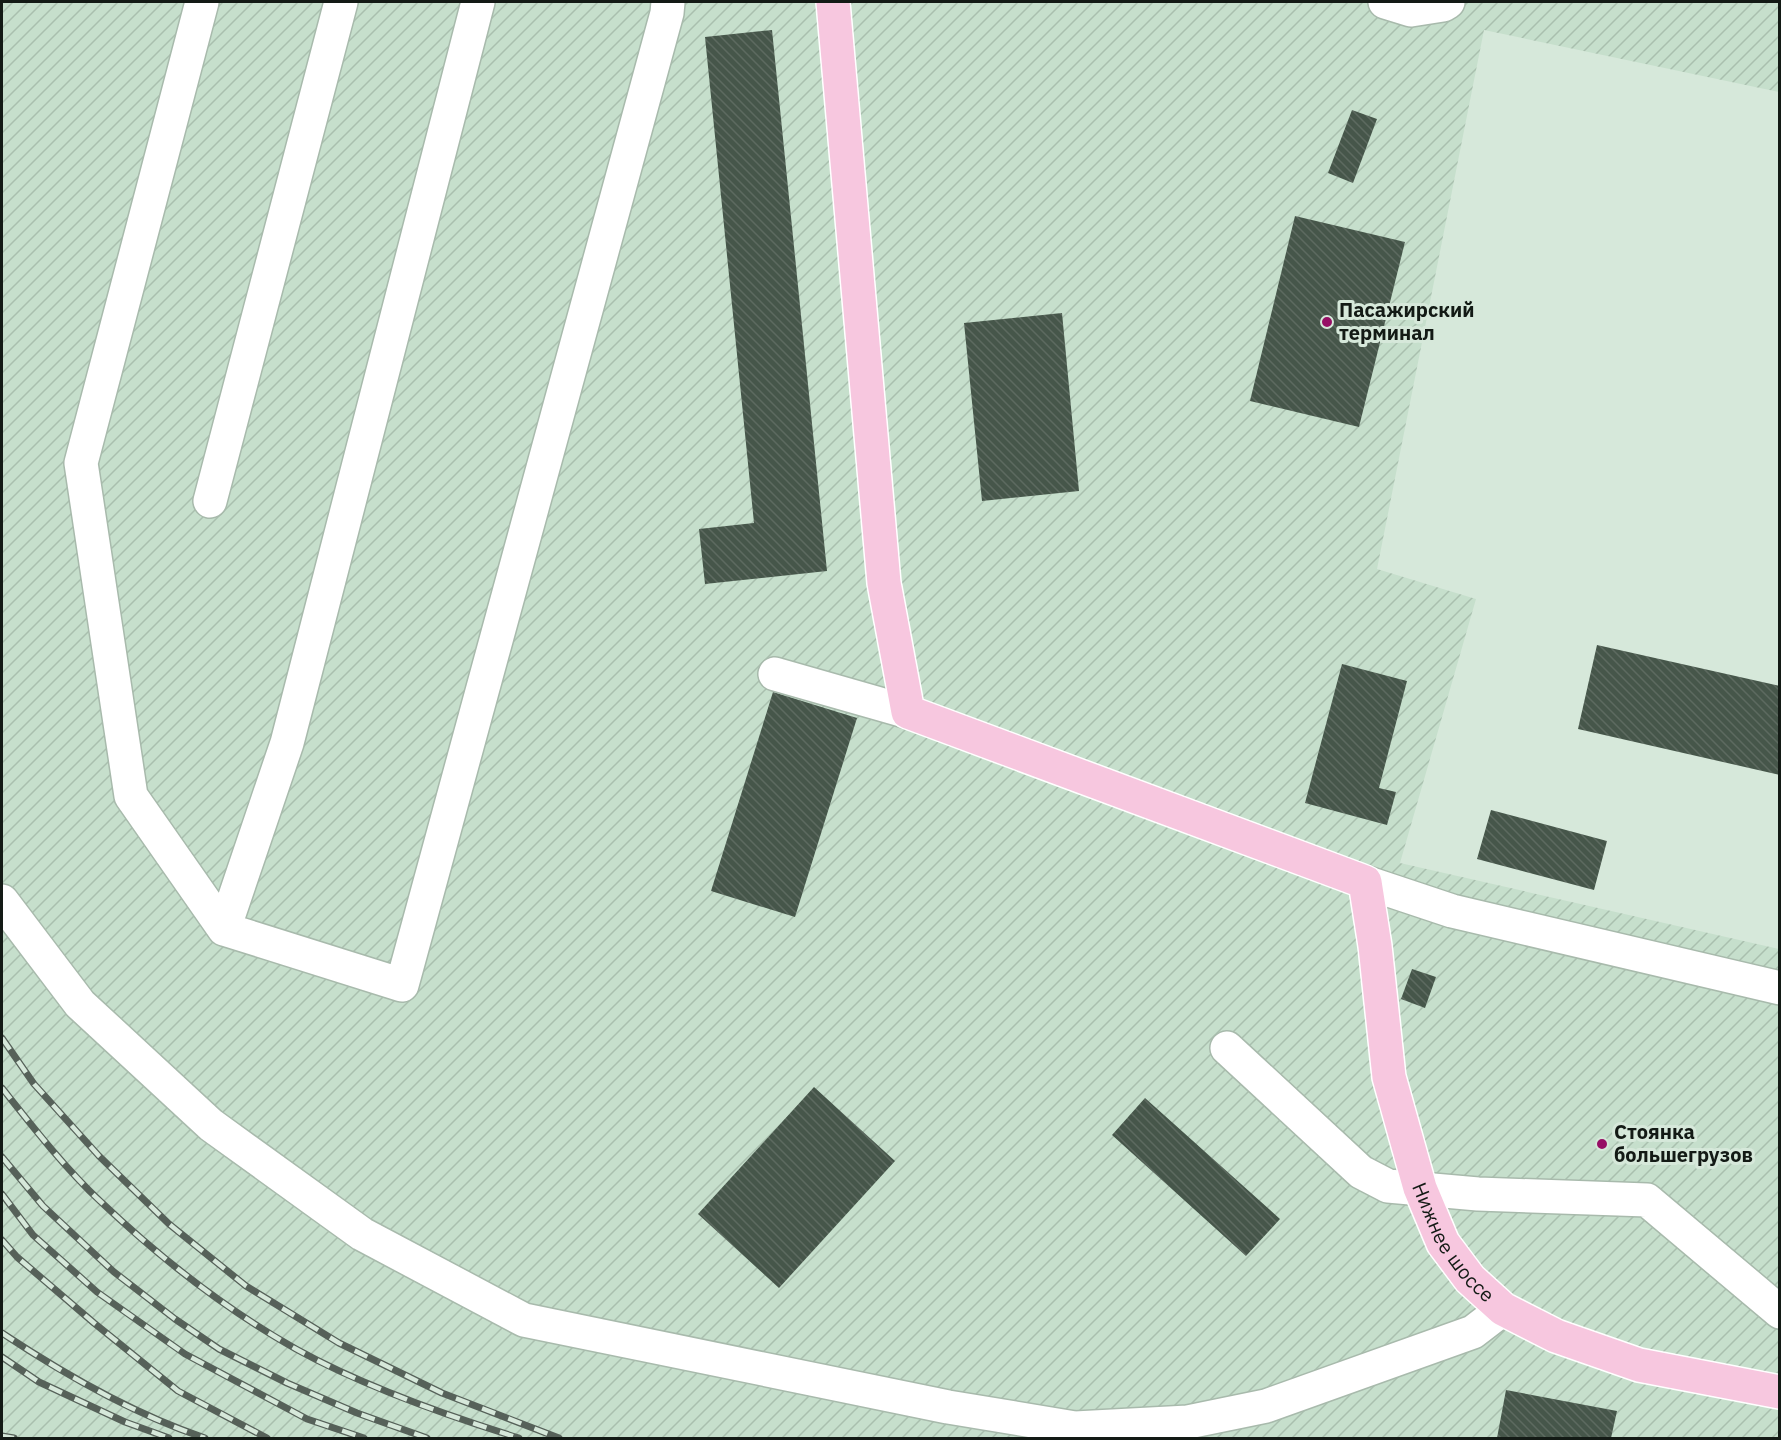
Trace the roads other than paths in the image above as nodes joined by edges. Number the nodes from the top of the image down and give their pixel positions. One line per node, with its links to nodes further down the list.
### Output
1 (202, 2): 13 (lane)
2 (341, 2): 8 (lane)
3 (478, 2): 13 (lane)
4 (833, 2): 10 (main road)
5 (1385, 2): 6 (lane)
6 (1448, 2)
7 (671, 5): 13 (lane)
8 (210, 501)
9 (775, 674): 10 (lane)
10 (908, 712): 11 (main road)
11 (1365, 882): 14 (lane); 16 (main road, Нижнее шоссе)
12 (2, 901): 17 (lane)
13 (224, 929)
14 (1779, 988)
15 (1227, 1048): 16 (lane)
16 (1420, 1188): 17 (main road, Нижнее шоссе); 18 (lane)
17 (1503, 1309): 19 (main road, Нижнее шоссе)
18 (1779, 1312)
19 (1779, 1392)

